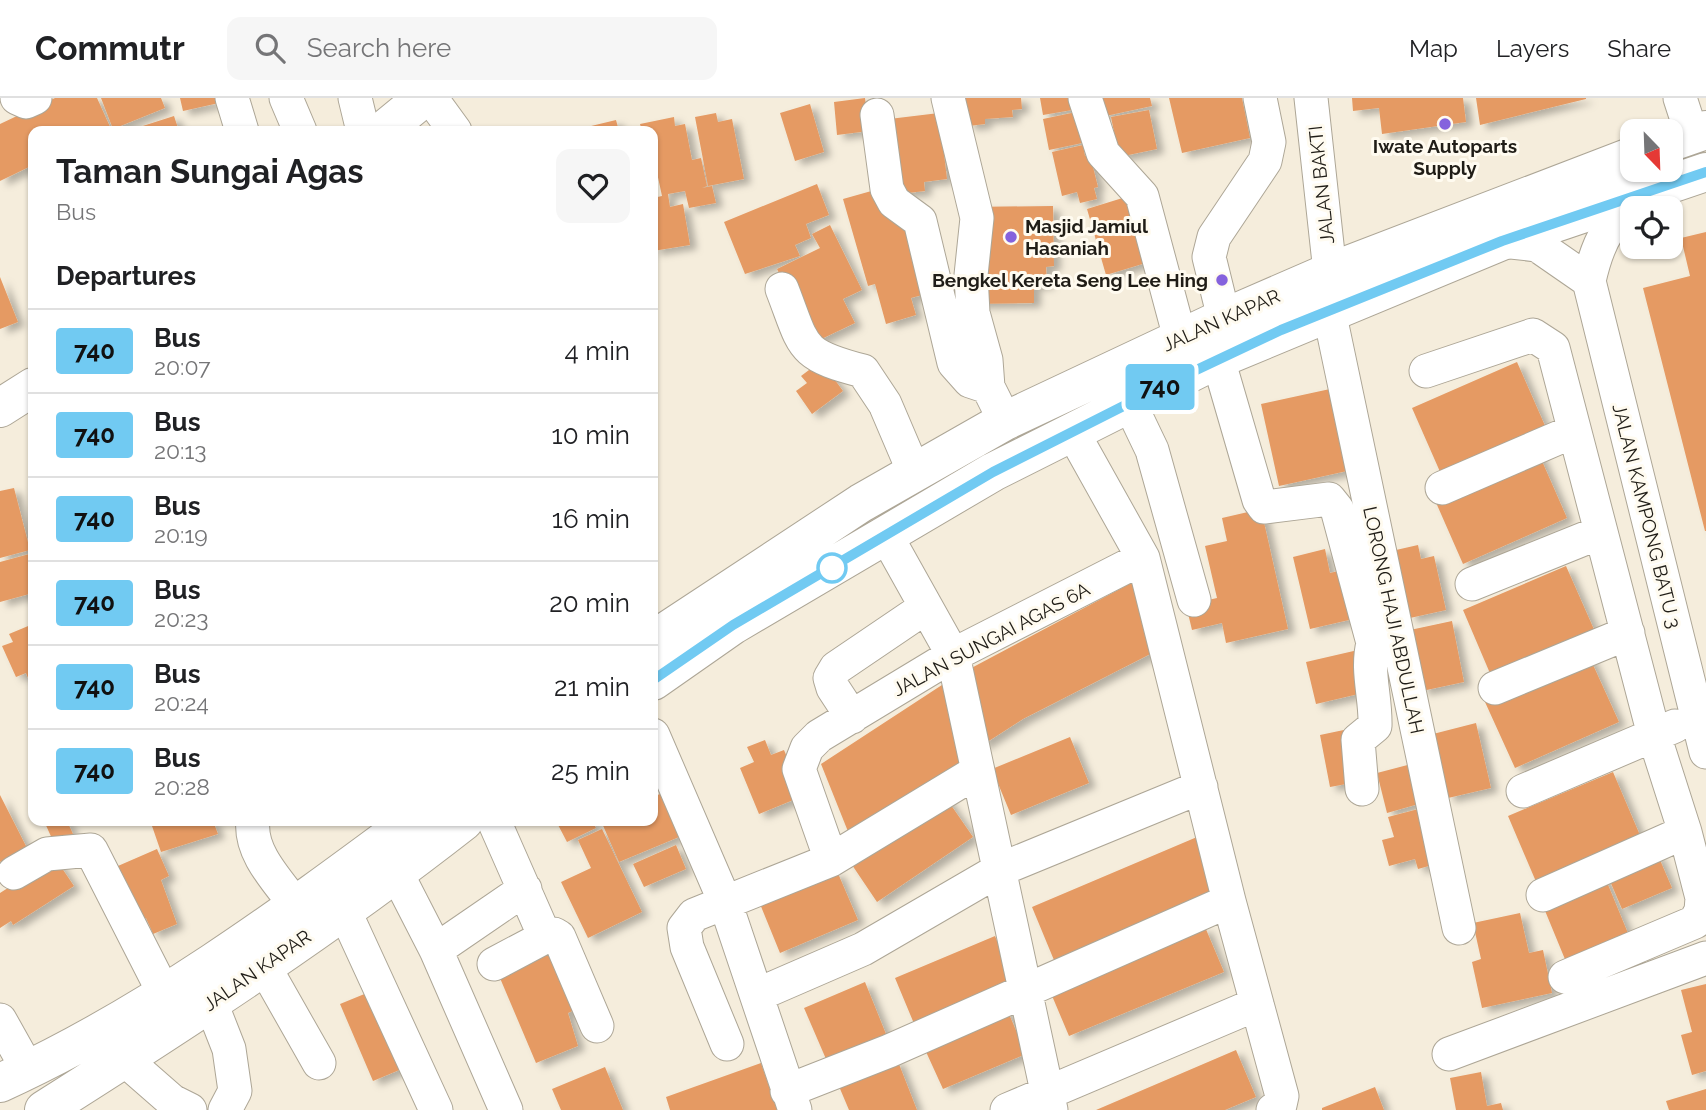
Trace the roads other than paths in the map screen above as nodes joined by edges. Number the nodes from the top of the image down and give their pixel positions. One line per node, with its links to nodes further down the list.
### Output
1 (17, 98): 2 (street)
2 (35, 98)
3 (232, 98): 14 (street)
4 (286, 98): 15 (street)
5 (355, 98): 16 (street)
6 (423, 98): 17 (highway)
7 (431, 98): 18 (street)
8 (948, 98): 34 (street)
9 (1085, 98): 31 (street)
10 (1260, 98): 30 (street)
11 (1311, 98): 26 (street, JALAN BAKTI)
12 (1680, 98): 19 (street)
13 (877, 115): 34 (street)
14 (240, 126)
15 (298, 126)
16 (362, 126)
17 (389, 126)
18 (451, 126)
19 (1690, 135)
20 (1706, 172): 21 (highway, JALAN KAPAR)
21 (1684, 173)
22 (1620, 180): 26 (highway, JALAN KAPAR)
23 (1622, 182): 25 (highway, JALAN KAPAR)
24 (1634, 182): 27 (street)
25 (1502, 241): 27 (street); 29 (highway, JALAN KAPAR)
26 (1330, 272): 30 (highway, JALAN KAPAR)
27 (1589, 281): 55 (street, JALAN KAMPONG BATU 3)
28 (782, 289): 41 (street)
29 (1329, 311): 32 (highway, JALAN KAPAR); 78 (street, LORONG HAJI ABDULLAH)
30 (1224, 318): 31 (highway, JALAN KAPAR)
31 (1180, 338): 38 (highway, JALAN KAPAR)
32 (1218, 359): 36 (highway, JALAN KAPAR); 61 (street)
33 (1426, 371): 40 (street)
34 (988, 387): 38 (street)
35 (28, 390): 37 (highway)
36 (1129, 402): 39 (highway, JALAN KAPAR); 47 (street)
37 (0, 408)
38 (1005, 421): 41 (highway, JALAN KAPAR)
39 (1072, 431): 44 (highway, JALAN KAPAR); 45 (street)
40 (1574, 431): 42 (street); 43 (street)
41 (914, 472): 50 (highway, JALAN KAPAR)
42 (1442, 488)
43 (1601, 532): 46 (street); 49 (street)
44 (887, 537): 48 (street); 52 (highway, JALAN KAPAR)
45 (1143, 558): 51 (street, JALAN SUNGAI AGAS 6A); 60 (street)
46 (1472, 584)
47 (1194, 600)
48 (926, 607): 51 (street); 54 (street)
49 (1628, 633): 53 (street); 56 (street)
50 (658, 637)
51 (953, 655): 54 (street, JALAN SUNGAI AGAS 6A); 59 (street)
52 (658, 678)
53 (1495, 688)
54 (852, 716): 68 (street, JALAN SUNGAI AGAS 6A)
55 (1696, 716): 56 (street); 58 (street, JALAN KAMPONG BATU 3)
56 (1654, 735): 62 (street); 67 (street)
57 (658, 747): 75 (street)
58 (1706, 752)
59 (978, 771): 68 (street); 69 (street)
60 (1201, 787): 69 (street); 74 (street)
61 (1362, 789)
62 (1523, 791)
63 (252, 826): 76 (street)
64 (404, 826): 76 (highway, JALAN KAPAR)
65 (458, 826): 71 (highway, JALAN KAPAR)
66 (496, 826): 72 (street)
67 (1685, 832): 73 (street); 84 (street)
68 (831, 860): 75 (street)
69 (999, 870): 85 (street); 87 (street)
70 (14, 873): 86 (street)
71 (397, 873): 77 (highway, JALAN KAPAR); 80 (street)
72 (525, 889): 79 (street); 80 (street)
73 (1543, 895)
74 (1228, 901): 85 (street); 89 (street)
75 (725, 902): 87 (street); 92 (street)
76 (297, 907): 86 (highway, JALAN KAPAR)
77 (344, 910): 83 (highway, JALAN KAPAR); 103 (street)
78 (1459, 928)
79 (545, 937): 82 (street); 91 (street)
80 (436, 950): 104 (street)
81 (1706, 958): 93 (street)
82 (494, 964)
83 (265, 968): 88 (highway, JALAN KAPAR); 95 (street)
84 (1565, 977)
85 (1025, 992): 97 (street); 98 (street)
86 (165, 995): 96 (highway, JALAN KAPAR)
87 (757, 995): 97 (street)
88 (211, 1003): 94 (highway, JALAN KAPAR); 102 (street)
89 (1257, 1004): 98 (street); 99 (street)
90 (0, 1020): 96 (street)
91 (597, 1026)
92 (727, 1044)
93 (1449, 1054)
94 (124, 1059): 100 (highway, JALAN KAPAR); 101 (street)
95 (319, 1063)
96 (14, 1077)
97 (791, 1100)
98 (1049, 1102): 105 (street)
99 (1280, 1108)
100 (44, 1110)
101 (190, 1110)
102 (225, 1110)
103 (436, 1110)
104 (506, 1110)
105 (1007, 1110)

